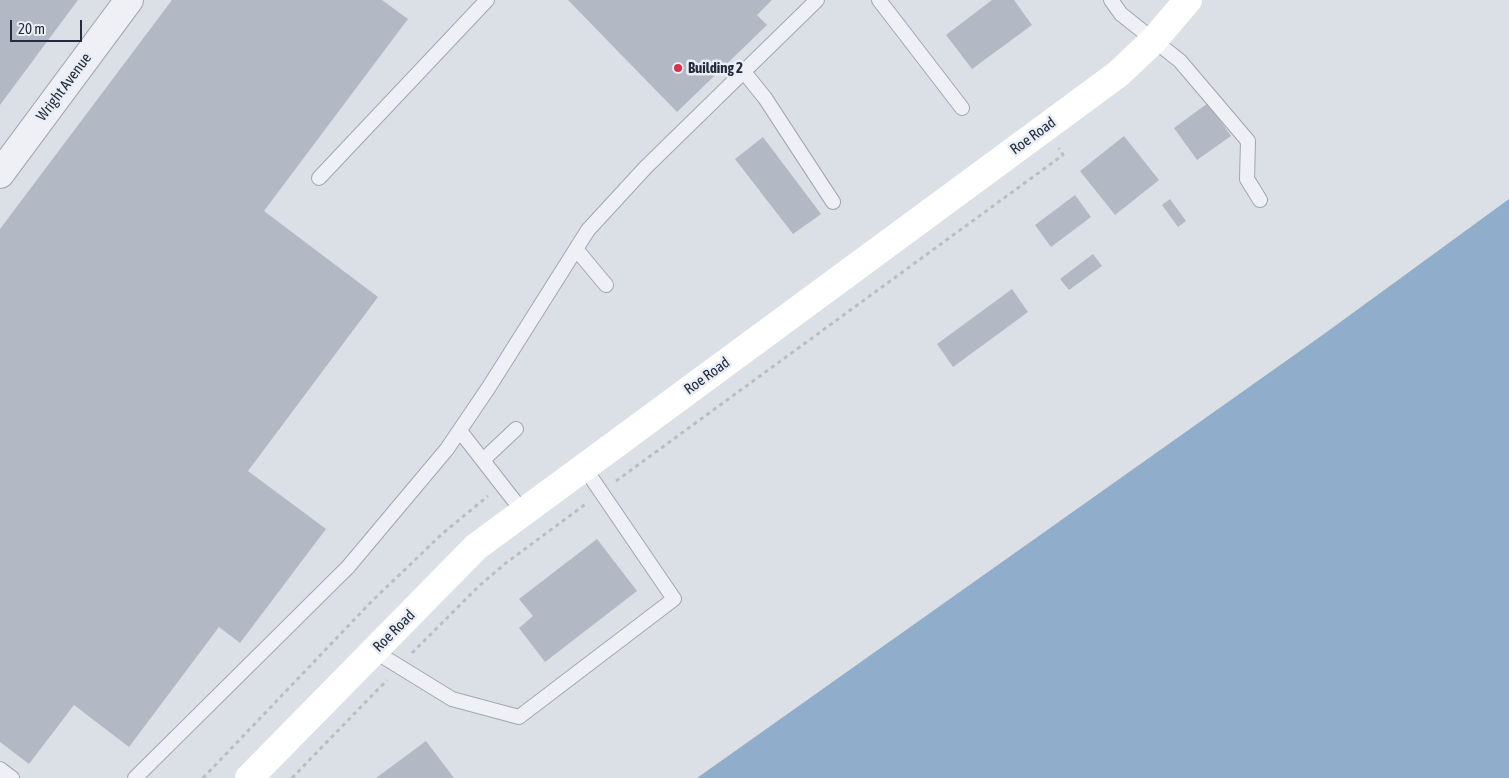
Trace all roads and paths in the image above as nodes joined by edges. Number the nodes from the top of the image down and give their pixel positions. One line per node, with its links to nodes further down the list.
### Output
1 (129, 0): 11 (street, Wright Avenue)
2 (487, 0): 12 (lane)
3 (817, 0): 8 (lane)
4 (879, 0): 9 (lane)
5 (1111, 0): 7 (lane)
6 (1188, 0): 7 (main road, Roe Road)
7 (1154, 40): 10 (main road, Roe Road); 13 (lane)
8 (744, 72): 14 (lane); 15 (lane)
9 (962, 108)
10 (1046, 127): 20 (main road, Roe Road); 22 (path)
11 (0, 174)
12 (319, 178)
13 (1260, 200)
14 (833, 202)
15 (576, 249): 16 (lane); 18 (lane)
16 (606, 285)
17 (516, 429): 19 (lane)
18 (460, 430): 19 (lane); 28 (lane)
19 (483, 460): 21 (lane)
20 (584, 467): 22 (lane); 23 (main road, Roe Road)
21 (503, 486): 23 (lane); 29 (path)
22 (601, 492): 25 (path); 25 (lane)
23 (523, 512): 24 (main road, Roe Road)
24 (374, 651): 25 (lane); 30 (main road, Roe Road)
25 (400, 667): 31 (path)
26 (0, 769): 27 (lane)
27 (12, 778)
28 (135, 778)
29 (203, 778)
30 (249, 778)
31 (292, 778)

